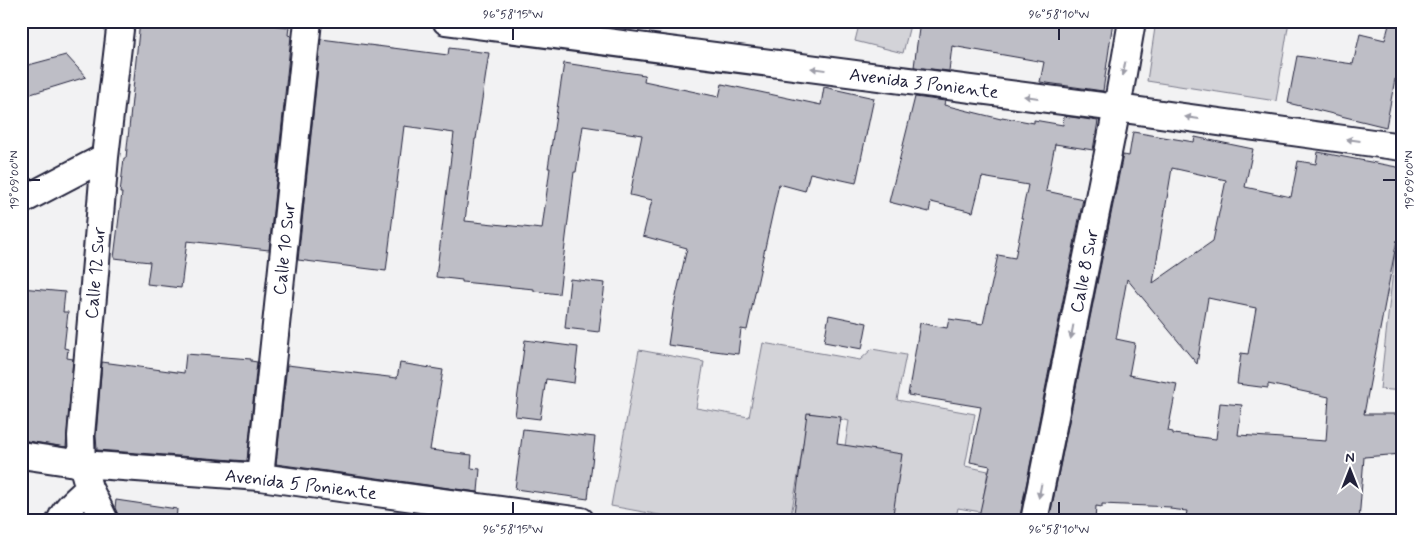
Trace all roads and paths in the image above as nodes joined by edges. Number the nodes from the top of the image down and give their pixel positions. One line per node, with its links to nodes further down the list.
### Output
1 (121, 21): 7 (street, Calle 12 Sur)
2 (308, 21): 11 (street, Calle 10 Sur)
3 (446, 21): 5 (street, Avenida 3 Poniente, one-way to 3)
4 (1132, 21): 5 (street, Calle 8 Sur, one-way to 5)
5 (1117, 108): 6 (street, Avenida 3 Poniente, one-way to 5); 15 (street, Calle 8 Sur, one-way to 15)
6 (1402, 147)
7 (105, 157): 8 (street); 10 (street, Calle 12 Sur)
8 (21, 201)
9 (21, 455): 10 (street, Avenida 5 Poniente)
10 (86, 476): 11 (street, Avenida 5 Poniente); 12 (street); 13 (street, Calle 12 Sur)
11 (260, 477): 14 (street, Avenida 5 Poniente)
12 (60, 521)
13 (105, 521)
14 (581, 521)
15 (1034, 521)

